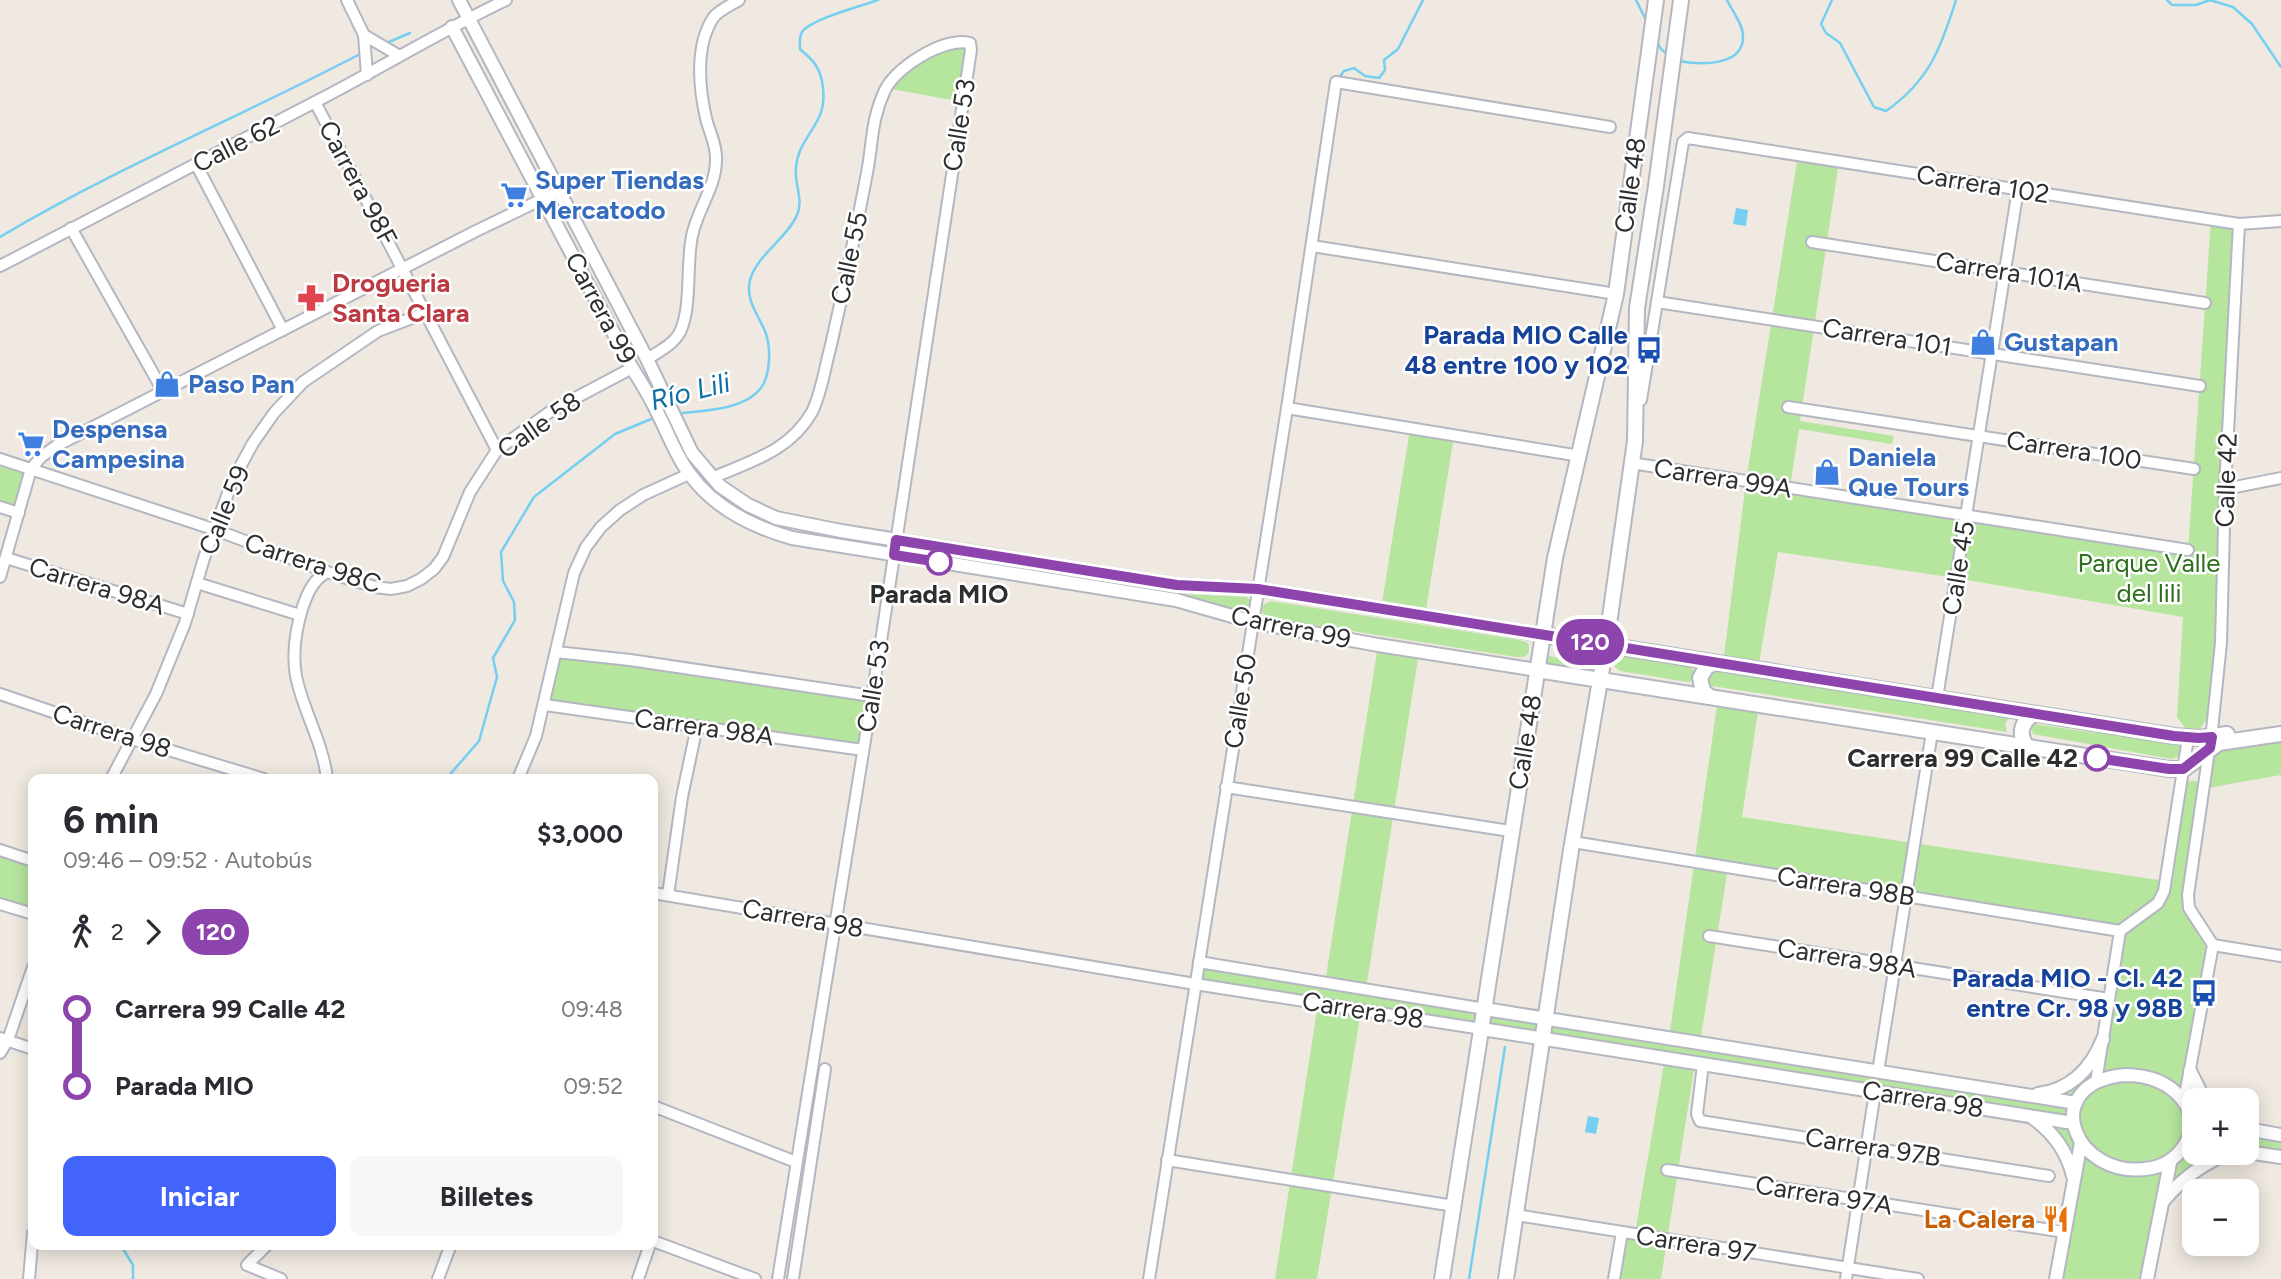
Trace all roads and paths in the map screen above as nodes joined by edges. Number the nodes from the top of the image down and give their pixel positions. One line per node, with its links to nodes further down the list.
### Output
1 (347, 0): 9 (street)
2 (459, 0): 7 (street, Carrera 99)
3 (506, 0): 7 (street, Calle 62)
4 (739, 0): 34 (street)
5 (1656, 0): 28 (main road, Calle 48)
6 (1681, 0): 41 (main road, Calle 48)
7 (470, 18): 8 (street, Calle 62); 18 (street, Carrera 99)
8 (453, 27): 11 (street, Calle 62); 19 (street, Carrera 99)
9 (364, 35): 11 (street); 12 (street)
10 (971, 50): 49 (street, Calle 55); 56 (street, Calle 53)
11 (398, 55): 12 (street, Calle 62)
12 (367, 75): 13 (street, Calle 62)
13 (316, 102): 16 (street, Calle 62); 26 (street, Carrera 98F)
14 (1610, 127): 24 (street, Calle 50)
15 (1685, 140): 17 (street, Carrera 102); 29 (street, Calle 48)
16 (196, 164): 22 (street, Calle 62); 32 (street)
17 (2018, 190): 21 (street, Carrera 102); 27 (street, Calle 45)
18 (559, 191): 19 (street); 34 (street, Carrera 99)
19 (543, 198): 26 (street); 35 (street, Carrera 99)
20 (2281, 220): 21 (street, Carrera 102)
21 (2239, 224): 51 (street, Calle 42)
22 (71, 229): 25 (street, Calle 62); 37 (street)
23 (1812, 242): 27 (street, Carrera 101A)
24 (1312, 246): 28 (street); 39 (street, Calle 50)
25 (0, 266)
26 (402, 269): 31 (street, Carrera 98F); 32 (street)
27 (2005, 271): 30 (street, Carrera 101A); 33 (street, Calle 45)
28 (1616, 294): 43 (main road, Calle 48)
29 (1657, 302): 33 (street, Carrera 101); 41 (street, Calle 48)
30 (2206, 303)
31 (425, 313): 42 (street, Carrera 98F); 55 (street, Calle 59)
32 (283, 330): 37 (street)
33 (1992, 353): 36 (street, Carrera 101); 40 (street, Calle 45)
34 (646, 359): 49 (street, Carrera 99)
35 (632, 368): 42 (street, Calle 58); 48 (street, Carrera 99)
36 (2200, 386)
37 (163, 391): 46 (street)
38 (1788, 407): 40 (street, Carrera 100)
39 (1287, 408): 43 (street); 64 (street, Calle 50)
40 (1979, 435): 47 (street, Carrera 100); 54 (street, Calle 45)
41 (1635, 441): 45 (main road, Calle 48)
42 (497, 450): 57 (street, Calle 58)
43 (1580, 456): 68 (main road, Calle 48)
44 (0, 459): 46 (street, Carrera 98C)
45 (1631, 463): 54 (street, Carrera 99A); 69 (main road, Calle 48)
46 (31, 469): 53 (street); 55 (street, Carrera 98C)
47 (2194, 469)
48 (689, 474): 59 (street, Carrera 99); 70 (street)
49 (712, 478): 56 (street, Carrera 99)
50 (2281, 478): 51 (street)
51 (2225, 489): 86 (street, Calle 42)
52 (0, 507): 53 (street)
53 (19, 513): 60 (street)
54 (1966, 515): 58 (street, Carrera 99A); 77 (street, Calle 45)
55 (216, 530): 61 (street, Carrera 98C); 63 (street, Calle 59)
56 (896, 540): 59 (street, Calle 53); 64 (street, Carrera 99)
57 (450, 542): 61 (street, Carrera 98C)
58 (2188, 550)
59 (894, 555): 67 (street, Carrera 99); 75 (street, Calle 53)
60 (6, 558): 62 (street); 65 (street, Carrera 98A)
61 (327, 572): 66 (street)
62 (0, 577)
63 (197, 583): 65 (street, Calle 59); 66 (street)
64 (1258, 589): 67 (street, Calle 50); 68 (street, Carrera 99)
65 (188, 614): 84 (street, Calle 59)
66 (300, 615): 92 (street)
67 (1253, 622): 72 (street, Carrera 99); 94 (street, Calle 50)
68 (1544, 635): 69 (main road, Carrera 99); 72 (main road, Calle 48)
69 (1605, 645): 71 (main road, Carrera 99); 73 (main road, Calle 48)
70 (556, 652): 75 (street); 78 (street)
71 (1716, 663): 76 (main road); 77 (main road, Carrera 99)
72 (1537, 670): 73 (main road, Carrera 99); 95 (main road, Calle 48)
73 (1600, 680): 76 (main road, Carrera 99); 96 (main road, Calle 48)
74 (0, 694): 84 (street, Carrera 98)
75 (872, 696): 88 (street, Calle 53)
76 (1710, 697): 82 (main road, Carrera 99)
77 (1937, 698): 79 (main road, Carrera 99)
78 (545, 705): 80 (street, Carrera 98A); 93 (street)
79 (2034, 714): 85 (main road, Carrera 99); 87 (main road)
80 (697, 726): 88 (street, Carrera 98A); 100 (street)
81 (2281, 726): 86 (main road, Carrera 99)
82 (1932, 732): 87 (main road, Carrera 99); 101 (street)
83 (2281, 734): 86 (main road, Carrera 99)
84 (132, 738): 90 (street, Calle 59); 91 (street, Carrera 98)
85 (2188, 738): 86 (main road, Carrera 99); 89 (street)
86 (2211, 742): 89 (main road, Carrera 99); 107 (street, Calle 42)
87 (2027, 747): 89 (main road, Carrera 99)
88 (863, 750): 104 (street, Calle 53)
89 (2183, 769): 105 (street)
90 (114, 774)
91 (248, 774)
92 (326, 774)
93 (520, 774)
94 (1226, 787): 95 (street); 109 (street, Calle 50)
95 (1510, 831): 114 (main road, Calle 48)
96 (1573, 842): 101 (street, Carrera 98B); 115 (main road, Calle 48)
97 (0, 850): 98 (street)
98 (28, 859)
99 (658, 894): 100 (street, Carrera 98)
100 (668, 895): 104 (street, Carrera 98)
101 (1905, 896): 105 (street, Carrera 98B); 110 (street)
102 (0, 904): 103 (street)
103 (28, 912)
104 (835, 924): 112 (street, Carrera 98); 144 (street, Calle 53)
105 (2120, 931): 113 (street)
106 (1709, 936): 110 (street, Carrera 98A)
107 (2213, 945): 108 (street); 124 (street)
108 (2281, 956)
109 (1199, 962): 112 (street, Calle 50); 114 (street, Carrera 98)
110 (1895, 965): 113 (street, Carrera 98A); 125 (street)
111 (28, 979): 118 (street)
112 (1195, 984): 116 (street, Carrera 98); 143 (street, Calle 50)
113 (2109, 999): 119 (street)
114 (1485, 1009): 115 (street, Carrera 98); 116 (main road, Calle 48)
115 (1546, 1018): 117 (main road, Calle 48); 125 (street, Carrera 98)
116 (1482, 1029): 117 (street, Carrera 98); 152 (main road, Calle 48)
117 (1542, 1038): 122 (street, Carrera 98); 153 (main road, Calle 48)
118 (4, 1039): 120 (street); 121 (street)
119 (2103, 1039): 126 (street); 130 (street)
120 (28, 1047)
121 (0, 1053)
122 (1703, 1064): 129 (street, Carrera 98); 139 (street, Carrera 97B)
123 (825, 1069): 168 (street)
124 (2190, 1071): 127 (street); 128 (street)
125 (1878, 1072): 130 (street, Carrera 98)
126 (2095, 1082): 131 (street); 132 (street)
127 (2187, 1088)
128 (2198, 1088)
129 (1875, 1092): 134 (street, Carrera 98); 139 (street)
130 (2024, 1095): 132 (street, Carrera 98)
131 (2182, 1099)
132 (2076, 1103): 135 (street)
133 (658, 1108): 144 (street)
134 (2031, 1116): 135 (street, Carrera 98); 149 (street)
135 (2073, 1123): 138 (street)
136 (2259, 1131): 137 (street)
137 (2281, 1135)
138 (2081, 1142): 145 (street); 149 (street)
139 (1867, 1146): 148 (street, Carrera 97B); 150 (street)
140 (2182, 1152): 145 (street)
141 (2259, 1154): 142 (street)
142 (2281, 1157)
143 (1167, 1160): 152 (street); 169 (street, Calle 50)
144 (796, 1162): 167 (street, Calle 53)
145 (2170, 1163): 151 (street)
146 (2203, 1165): 151 (street)
147 (1667, 1170): 150 (street, Carrera 97A)
148 (2049, 1176)
149 (2074, 1180): 155 (street)
150 (1858, 1200): 155 (street, Carrera 97A); 161 (street)
151 (2162, 1203): 175 (street)
152 (1454, 1206): 170 (main road, Calle 48)
153 (1516, 1215): 154 (street, Carrera 97); 171 (main road, Calle 48)
154 (1622, 1232): 161 (street, Carrera 97); 172 (street)
155 (2064, 1232): 174 (street)
156 (658, 1245): 166 (street)
157 (32, 1250): 162 (street)
158 (262, 1250): 163 (street)
159 (450, 1250): 164 (street)
160 (648, 1250): 165 (street)
161 (1847, 1273): 173 (street, Carrera 97)
162 (29, 1279)
163 (281, 1279)
164 (438, 1279)
165 (638, 1279)
166 (755, 1279)
167 (778, 1279)
168 (793, 1279)
169 (1149, 1279)
170 (1442, 1279)
171 (1506, 1279)
172 (1614, 1279)
173 (1918, 1279)
174 (2056, 1279)
175 (2147, 1279)

